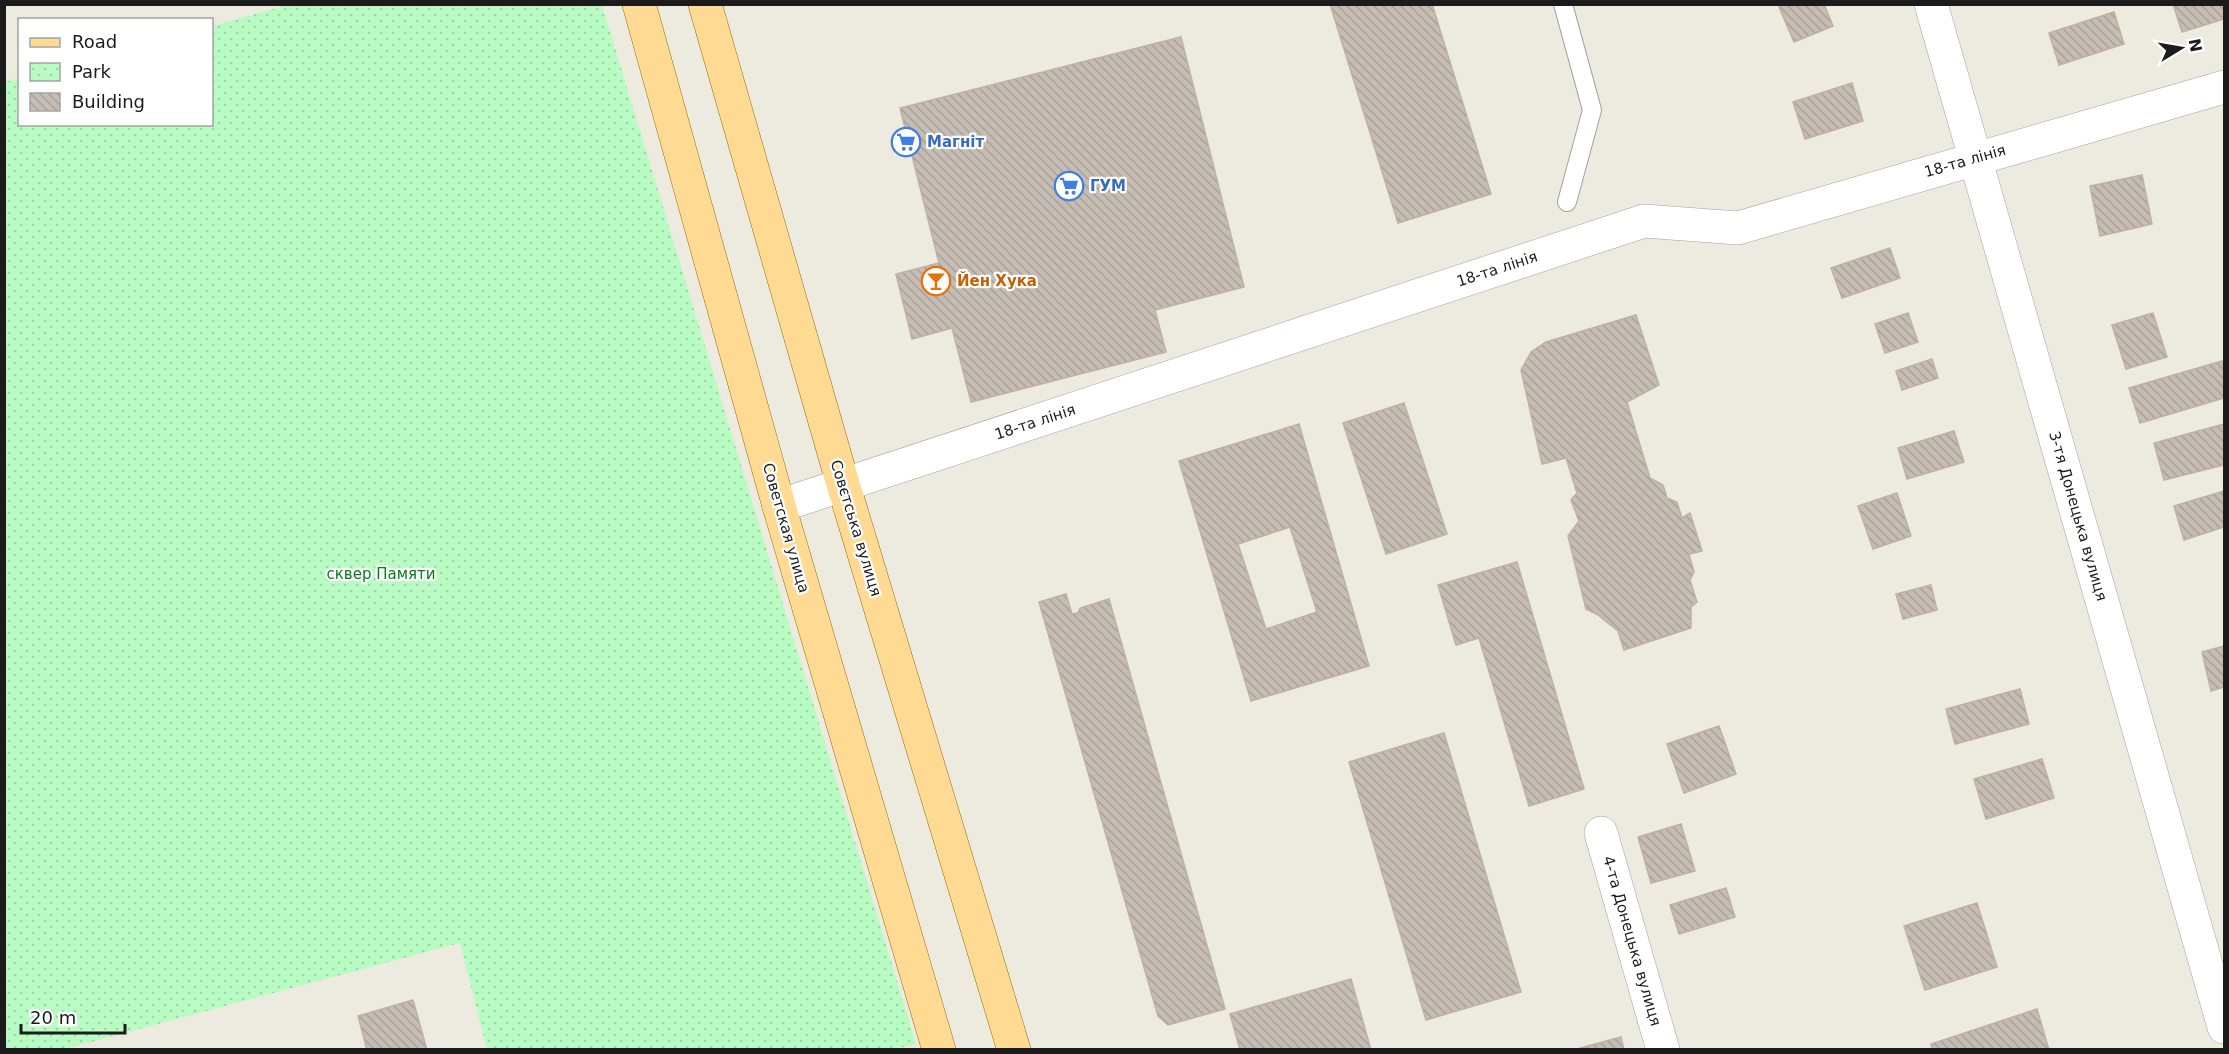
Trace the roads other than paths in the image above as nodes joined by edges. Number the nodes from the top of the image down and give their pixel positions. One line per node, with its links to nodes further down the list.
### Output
1 (639, 4): 9 (main road, Советская улица)
2 (705, 4): 8 (main road, Совєтська вулиця)
3 (1563, 4): 7 (lane)
4 (1931, 4): 6 (street, 3-тя Донецька вулиця)
5 (2224, 87): 6 (street, 18-та лінія)
6 (1975, 158): 8 (street, 18-та лінія); 11 (street, 3-тя Донецька вулиця)
7 (1567, 202)
8 (843, 484): 9 (street, 18-та лінія); 13 (main road, Совєтська вулиця)
9 (779, 506): 12 (main road, Советская улица)
10 (1601, 833): 14 (street, 4-та Донецька вулиця)
11 (2224, 1027)
12 (939, 1050)
13 (1014, 1050)
14 (1663, 1050)

